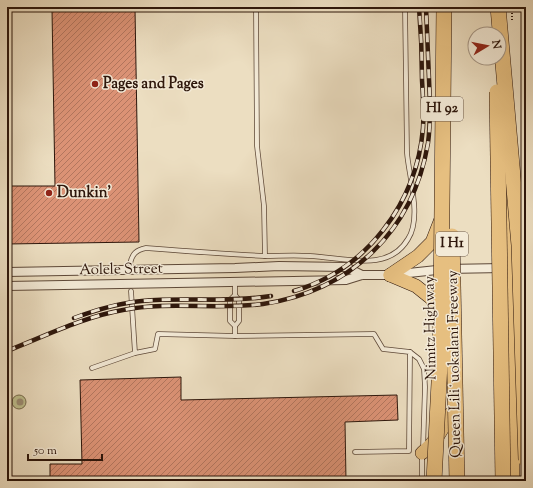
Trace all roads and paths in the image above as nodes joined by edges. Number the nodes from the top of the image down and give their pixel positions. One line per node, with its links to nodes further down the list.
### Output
1 (256, 7): 13 (lane)
2 (405, 7): 13 (lane)
3 (440, 7): 12 (main road, Nimitz Highway / HI 92)
4 (445, 7): 39 (highway, bridge); 41 (highway, Queen Liliʻuokalani Freeway / I H1, bridge)
5 (498, 7): 37 (highway, bridge)
6 (505, 7): 16 (main road)
7 (496, 66): 42 (highway, bridge)
8 (7, 200): 9 (path)
9 (12, 200)
10 (7, 208): 11 (path)
11 (12, 208)
12 (445, 212): 17 (main road, Nimitz Highway / HI 92); 21 (main road)
13 (265, 256): 14 (lane)
14 (130, 264)
15 (235, 268): 19 (street, Aolele Street); 20 (street, Aolele Street); 22 (street)
16 (508, 268): 17 (street, Aolele Street); 43 (main road)
17 (446, 269): 21 (street, Aolele Street); 28 (main road, Nimitz Highway / HI 92)
18 (7, 272): 19 (street, Aolele Street)
19 (25, 272): 24 (street)
20 (362, 275): 21 (street, Aolele Street); 22 (street, Aolele Street)
21 (390, 275): 28 (main road)
22 (235, 281): 24 (street, Aolele Street); 26 (lane)
23 (7, 286): 24 (street, Aolele Street)
24 (18, 286)
25 (131, 291): 31 (lane)
26 (235, 295): 27 (lane); 27 (lane)
27 (235, 326): 29 (lane)
28 (446, 326): 33 (main road, Nimitz Highway / HI 92)
29 (235, 336): 30 (lane); 31 (lane)
30 (410, 352): 34 (lane); 36 (lane)
31 (136, 353): 32 (lane)
32 (92, 368)
33 (449, 415): 36 (main road); 40 (main road, Nimitz Highway / HI 92)
34 (409, 451): 35 (lane); 36 (lane)
35 (355, 452)
36 (419, 452): 38 (lane)
37 (526, 460)
38 (422, 481)
39 (434, 481)
40 (450, 481)
41 (457, 481)
42 (503, 481)
43 (513, 481)

